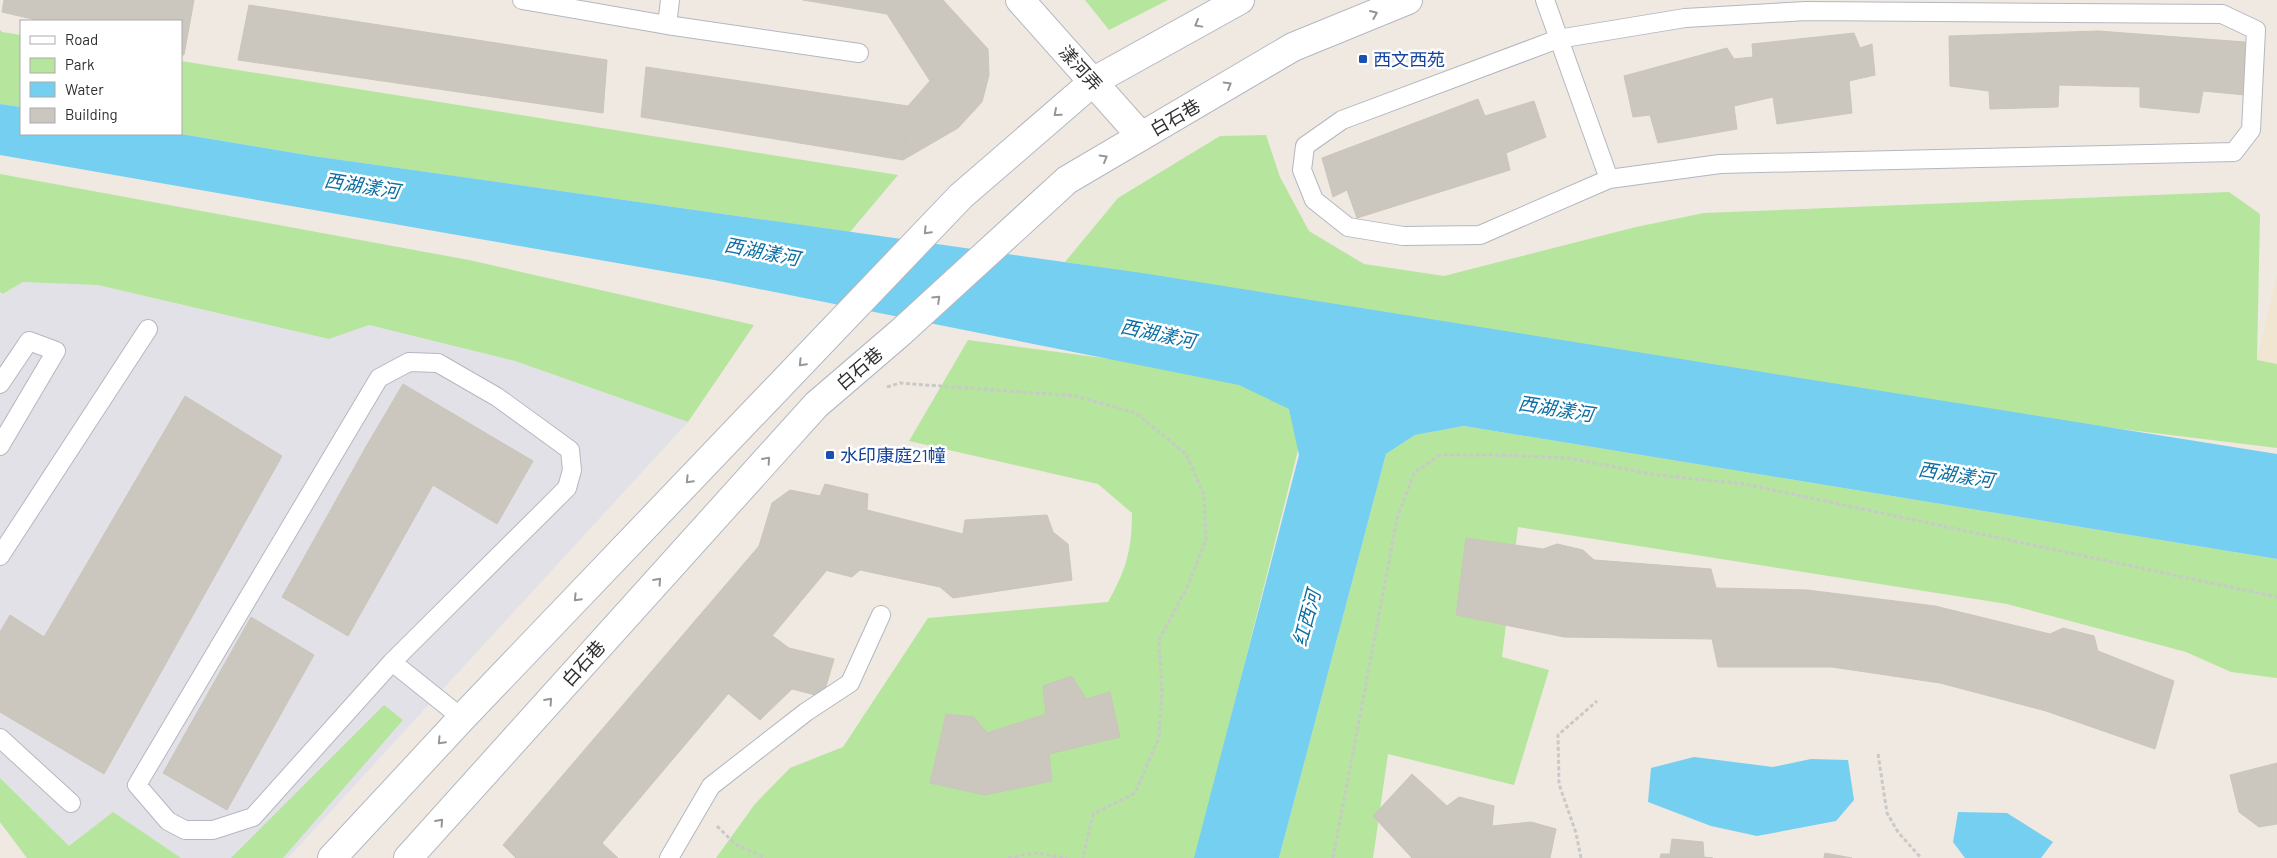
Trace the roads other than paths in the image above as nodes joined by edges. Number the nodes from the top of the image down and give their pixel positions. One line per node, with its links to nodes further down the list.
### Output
1 (522, 0): 7 (lane)
2 (670, 0): 7 (lane)
3 (1020, 0): 10 (main road, 漾河弄)
4 (1240, 0): 10 (main road, one-way to 10)
5 (1408, 0): 11 (main road, 白石巷, one-way to 5)
6 (1545, 0): 8 (lane)
7 (667, 25): 9 (lane)
8 (1558, 39): 12 (lane); 12 (lane); 12 (lane)
9 (859, 53)
10 (1094, 81): 11 (main road, 漾河弄); 19 (main road, one-way to 19)
11 (1141, 136): 23 (main road, 白石巷, one-way to 11)
12 (1609, 179)
13 (148, 329): 16 (lane)
14 (0, 384): 15 (lane)
15 (0, 446)
16 (0, 556)
17 (881, 615): 24 (lane)
18 (392, 662): 18 (lane); 19 (lane)
19 (462, 718): 22 (main road, one-way to 22)
20 (0, 738): 21 (lane)
21 (72, 803)
22 (332, 858)
23 (408, 858)
24 (669, 858)

